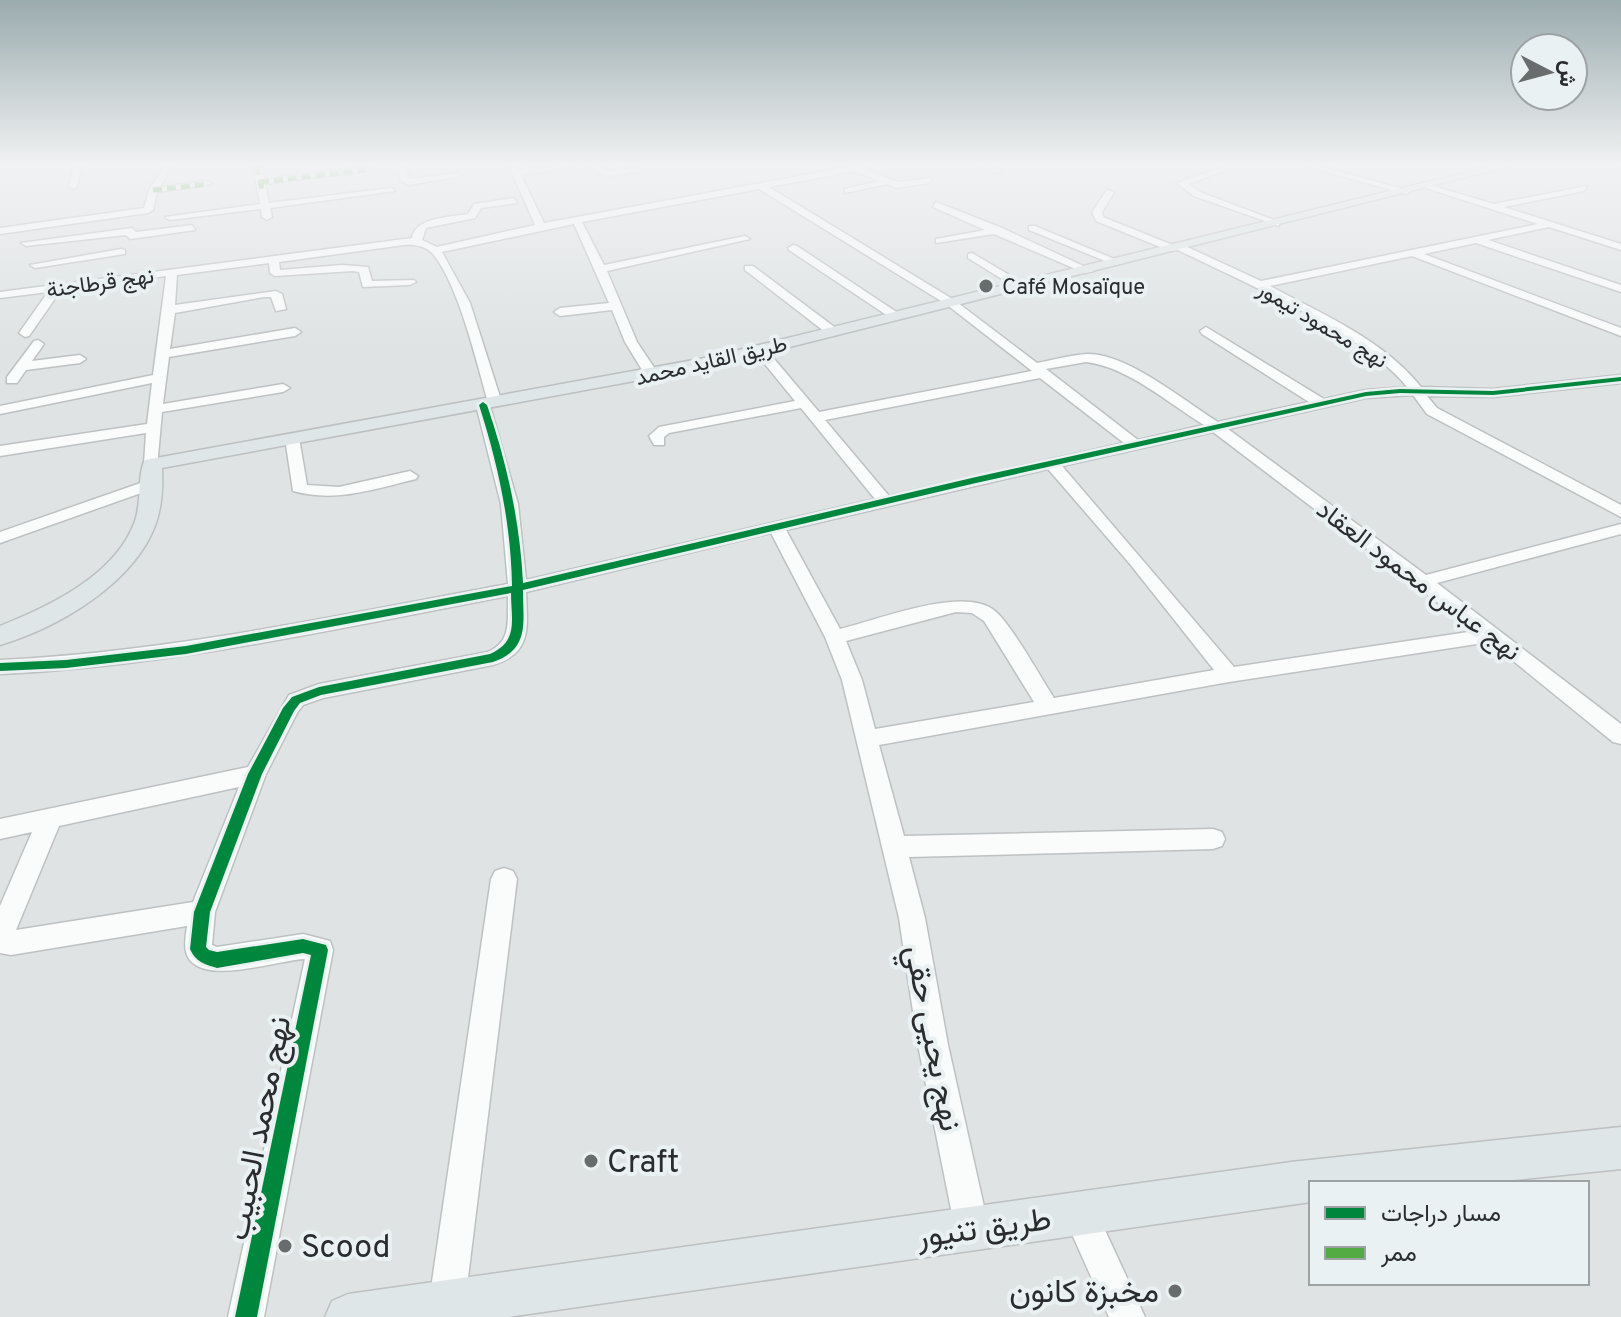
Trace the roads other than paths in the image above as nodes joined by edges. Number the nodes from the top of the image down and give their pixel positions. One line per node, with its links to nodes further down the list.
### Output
1 (27, 227): 14 (street)
2 (199, 227): 15 (street)
3 (422, 227): 18 (street)
4 (539, 227): 24 (street)
5 (580, 227): 32 (street)
6 (832, 227): 42 (street)
7 (992, 227): 13 (street)
8 (1117, 227): 23 (street, نهج محمود تيمور)
9 (1262, 227): 23 (main road, طريق القايد محمد)
10 (1531, 227): 16 (street)
11 (1561, 227): 21 (street)
12 (1032, 228): 29 (street)
13 (999, 230): 19 (street); 33 (street)
14 (0, 231)
15 (130, 236): 20 (street); 25 (street)
16 (1474, 238): 26 (street); 40 (street)
17 (745, 239): 32 (street)
18 (417, 241): 24 (street); 28 (street, نهج قرطاجنة)
19 (940, 241)
20 (26, 243)
21 (1621, 247)
22 (793, 248): 47 (street)
23 (1177, 248): 29 (main road, طريق القايد محمد); 37 (street, نهج محمود تيمور)
24 (436, 250): 67 (street)
25 (121, 252): 30 (street); 35 (street)
26 (1413, 253): 37 (street); 51 (street)
27 (972, 256): 38 (street)
28 (274, 259): 34 (street, نهج قرطاجنة); 36 (street)
29 (1119, 263): 33 (main road, طريق القايد محمد)
30 (35, 265)
31 (749, 268): 50 (street)
32 (601, 269): 43 (street)
33 (1089, 271): 38 (main road, طريق القايد محمد)
34 (172, 273): 35 (street, نهج قرطاجنة); 45 (street)
35 (113, 280): 39 (street, نهج قرطاجنة)
36 (410, 282)
37 (1260, 285): 64 (street, نهج محمود تيمور)
38 (1022, 287): 42 (main road, طريق القايد محمد)
39 (57, 288): 41 (street, نهج قرطاجنة); 52 (street)
40 (1621, 289)
41 (0, 295)
42 (950, 302): 47 (main road, طريق القايد محمد); 57 (street)
43 (615, 306): 46 (street); 59 (street)
44 (280, 309): 45 (street)
45 (169, 310): 55 (street)
46 (560, 312)
47 (898, 317): 50 (main road, طريق القايد محمد)
48 (1206, 331): 66 (street)
49 (295, 332): 55 (street)
50 (833, 332): 54 (main road, طريق القايد محمد)
51 (1621, 332)
52 (25, 333)
53 (38, 344): 56 (street)
54 (760, 350): 59 (main road, طريق القايد محمد); 65 (street)
55 (166, 354): 60 (street)
56 (23, 366): 58 (street); 62 (street)
57 (1040, 370): 70 (street, نهج عباس محمود العقاد); 72 (street, نهج عباس محمود العقاد); 75 (street)
58 (75, 373): 60 (street); 69 (street)
59 (652, 375): 67 (main road, طريق القايد محمد)
60 (161, 377): 68 (street)
61 (1621, 379): 64 (street)
62 (12, 380)
63 (283, 388): 68 (street)
64 (1418, 392): 66 (street); 82 (street, نهج محمود تيمور)
65 (804, 403): 70 (street); 74 (street)
66 (1320, 403): 72 (street)
67 (489, 404): 73 (main road, طريق القايد محمد); 87 (street)
68 (156, 409): 71 (street)
69 (0, 410)
70 (817, 417): 81 (street)
71 (153, 427): 76 (street); 77 (street)
72 (1216, 427): 75 (street); 86 (street, نهج عباس محمود العقاد)
73 (292, 438): 77 (main road, طريق القايد محمد); 79 (street)
74 (659, 442)
75 (1136, 445): 78 (street)
76 (0, 451)
77 (152, 464): 80 (main road)
78 (1052, 464): 81 (street); 92 (street)
79 (410, 476)
80 (152, 484): 85 (street); 89 (main road)
81 (886, 502): 83 (street)
82 (1621, 512)
83 (777, 528): 87 (street); 90 (street, نهج يحيى حقي)
84 (1621, 529): 86 (street)
85 (0, 538)
86 (1421, 582): 88 (street, نهج عباس محمود العقاد)
87 (518, 588): 91 (street); 96 (street)
88 (1493, 635): 92 (street); 94 (street, نهج عباس محمود العقاد)
89 (0, 636)
90 (835, 637): 93 (street); 95 (street, نهج يحيى حقي)
91 (0, 667)
92 (1229, 675): 93 (street)
93 (1048, 706): 95 (street)
94 (1621, 736)
95 (867, 739): 100 (street, نهج يحيى حقي)
96 (255, 774): 97 (street); 102 (street)
97 (50, 818): 98 (street); 103 (street)
98 (0, 829)
99 (1213, 839): 100 (street)
100 (894, 847): 106 (street, نهج يحيى حقي)
101 (504, 879): 107 (street)
102 (202, 912): 103 (street); 108 (street, نهج محمد الحبيب)
103 (0, 939)
104 (1621, 1148): 105 (main road, طريق تنيور)
105 (1080, 1214): 106 (main road, طريق تنيور); 110 (street)
106 (972, 1229): 107 (main road, طريق تنيور)
107 (447, 1302): 109 (main road, طريق تنيور)
108 (246, 1317)
109 (348, 1317)
110 (1127, 1317)

